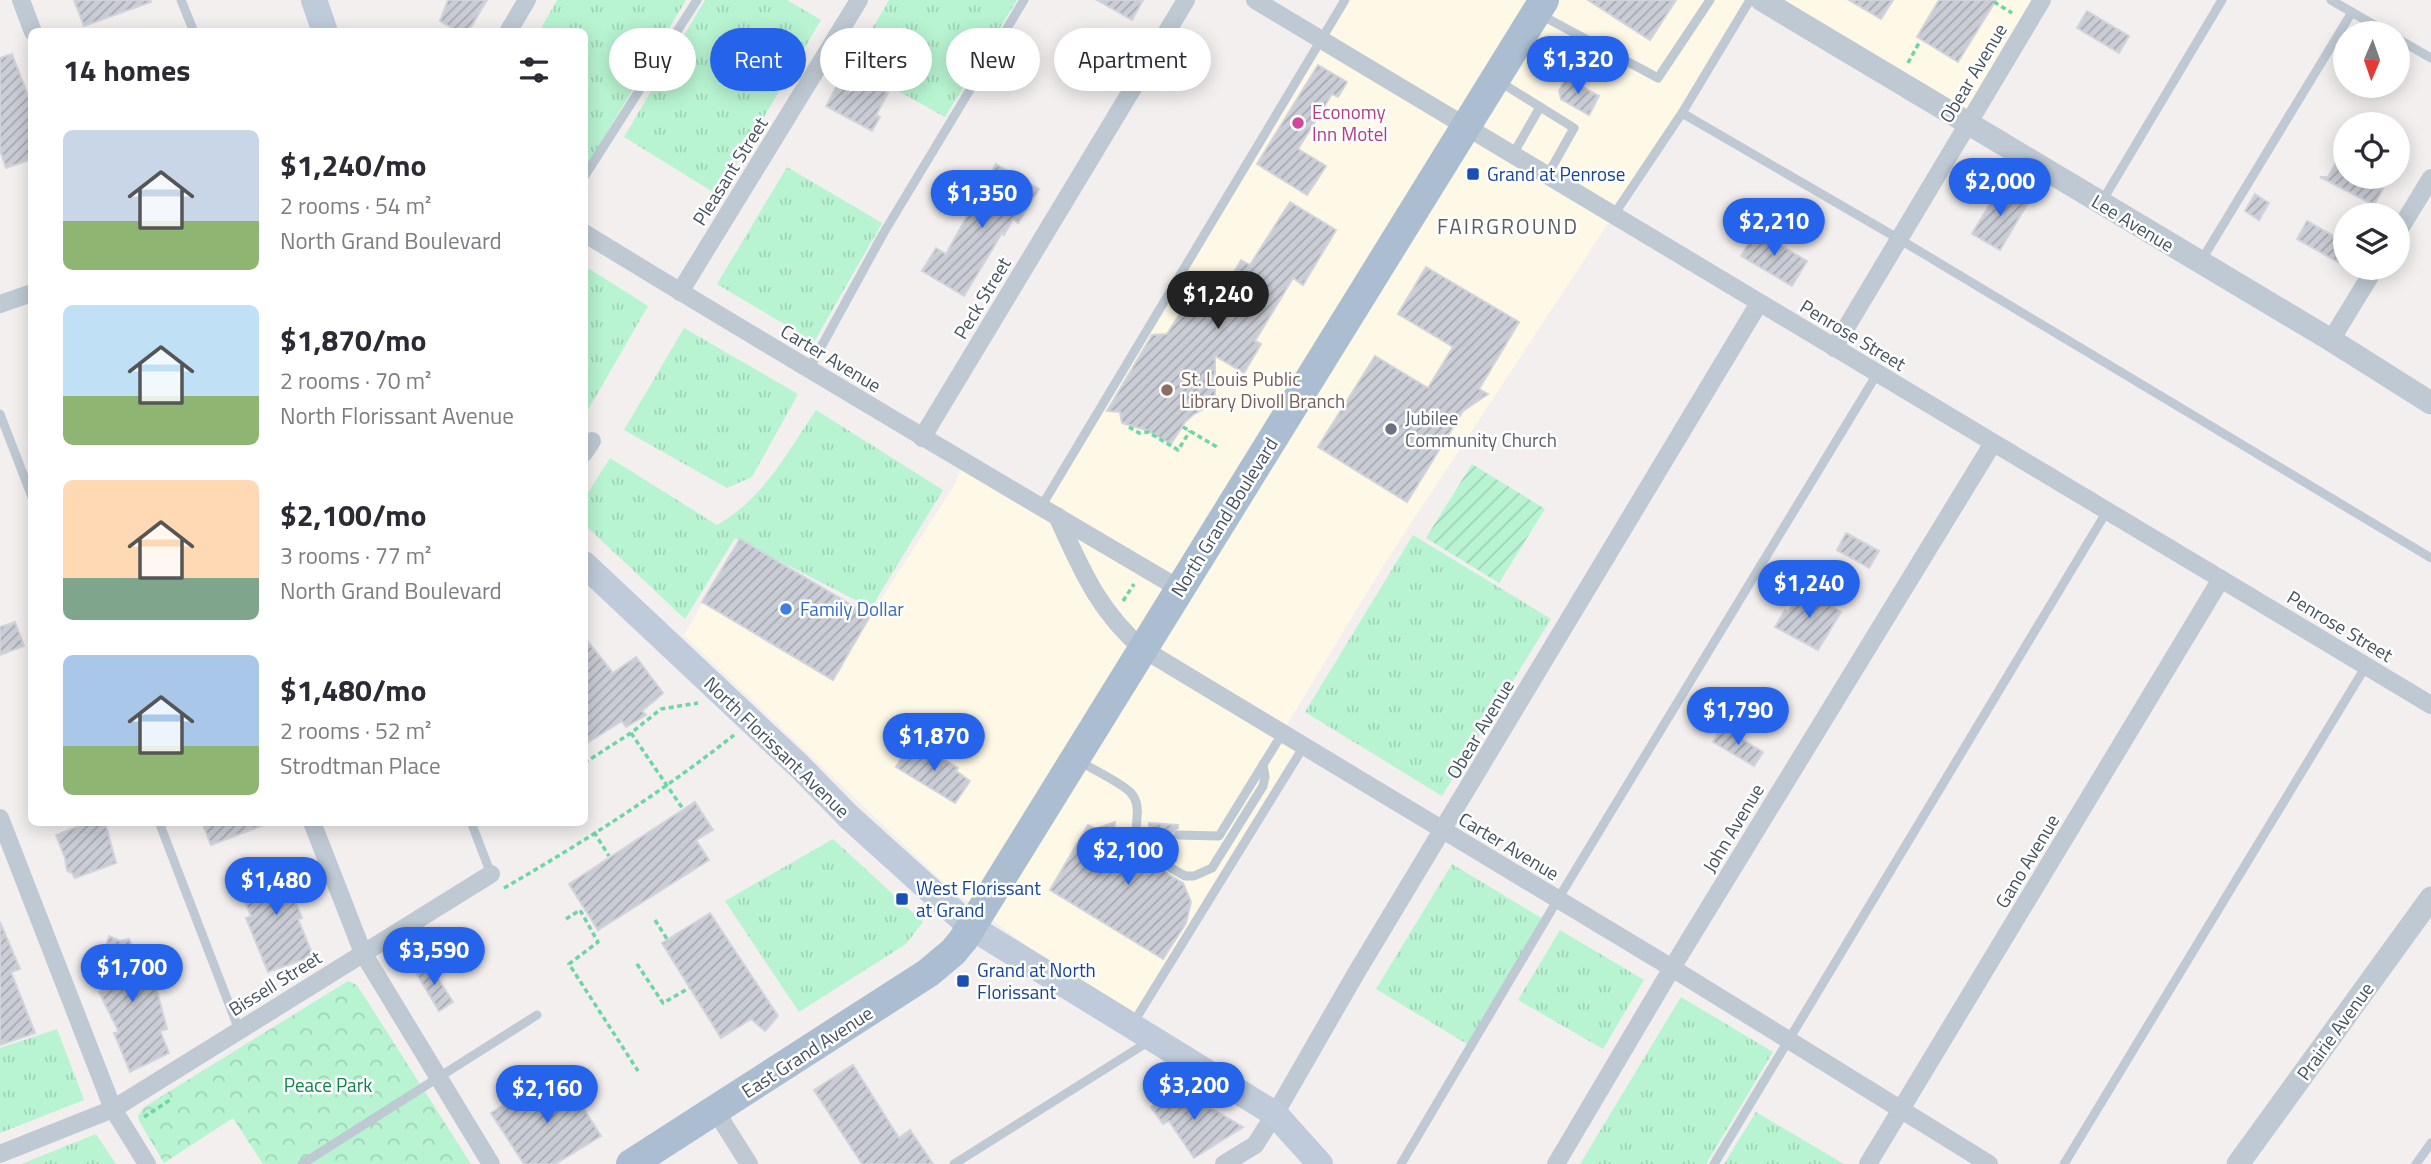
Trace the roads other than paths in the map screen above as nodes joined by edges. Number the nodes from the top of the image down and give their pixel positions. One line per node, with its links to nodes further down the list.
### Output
1 (21, 0): 20 (street)
2 (181, 0): 21 (lane)
3 (314, 0): 22 (main road)
4 (527, 0): 23 (street)
5 (697, 0): 33 (lane)
6 (859, 0): 43 (street, Pleasant Street)
7 (1024, 0): 49 (lane)
8 (1186, 0): 53 (street, Peck Street)
9 (1255, 0): 24 (street, Penrose Street)
10 (1345, 0): 24 (lane)
11 (1710, 0): 17 (lane)
12 (1750, 0): 29 (lane)
13 (1762, 0): 30 (street, Lee Avenue)
14 (2042, 0): 30 (street, Obear Avenue)
15 (2222, 0): 36 (lane)
16 (2331, 0): 18 (lane)
17 (1540, 6): 27 (main road, North Grand Boulevard)
18 (2351, 12): 19 (lane); 41 (lane)
19 (2367, 21)
20 (32, 28)
21 (192, 28)
22 (324, 28)
23 (510, 28)
24 (1322, 39): 31 (street, Penrose Street); 56 (lane)
25 (2410, 45): 26 (lane)
26 (2431, 58)
27 (1495, 79): 28 (lane); 31 (main road, North Grand Boulevard)
28 (1540, 107): 32 (lane); 34 (lane)
29 (1682, 113): 38 (lane); 40 (lane)
30 (1967, 125): 36 (street, Lee Avenue); 40 (street, Obear Avenue)
31 (1465, 128): 32 (street, Penrose Street); 62 (main road, North Grand Boulevard)
32 (1512, 156): 34 (street, Penrose Street)
33 (588, 171)
34 (1547, 176): 38 (street, Penrose Street)
35 (2431, 178): 37 (street)
36 (2100, 204): 41 (street, Lee Avenue)
37 (2410, 212)
38 (1613, 216): 45 (street, Penrose Street)
39 (588, 235): 43 (street, Carter Avenue)
40 (1899, 239): 48 (street, Obear Avenue); 59 (lane)
41 (2200, 262): 47 (street, Lee Avenue)
42 (2368, 280): 47 (street)
43 (680, 292): 49 (street, Carter Avenue)
44 (28, 294): 46 (street)
45 (1759, 303): 48 (street, Penrose Street); 75 (street, Obear Avenue)
46 (0, 304)
47 (2330, 340): 51 (street, Lee Avenue)
48 (1834, 348): 50 (street, Penrose Street)
49 (809, 369): 53 (street, Carter Avenue)
50 (1877, 374): 54 (street, Penrose Street); 82 (lane)
51 (2431, 403)
52 (0, 414): 55 (lane)
53 (922, 438): 56 (street, Carter Avenue)
54 (1993, 443): 57 (street, Penrose Street); 85 (street, John Avenue)
55 (28, 487)
56 (1041, 507): 58 (street, Carter Avenue)
57 (2107, 511): 61 (street, Penrose Street); 89 (lane)
58 (1057, 516): 62 (street, Carter Avenue); 63 (street, Carter Avenue)
59 (2431, 558)
60 (588, 568): 83 (main road, North Florissant Avenue)
61 (2221, 579): 64 (street, Penrose Street); 93 (street, Gano Avenue)
62 (1180, 589): 63 (main road, North Grand Boulevard)
63 (1143, 649): 66 (street, Carter Avenue); 68 (main road, North Grand Boulevard)
64 (2366, 666): 65 (street, Penrose Street); 110 (lane)
65 (2431, 705)
66 (1282, 734): 67 (street, Carter Avenue); 69 (lane)
67 (1304, 746): 75 (street, Carter Avenue); 88 (lane)
68 (1075, 758): 74 (lane); 83 (main road, North Grand Boulevard)
69 (1263, 764): 77 (lane); 79 (lane)
70 (0, 818): 91 (street)
71 (161, 826): 87 (lane)
72 (314, 826): 84 (street)
73 (473, 826): 80 (lane)
74 (1135, 830): 76 (lane); 78 (lane)
75 (1443, 831): 82 (street, Carter Avenue); 94 (street, Obear Avenue)
76 (1149, 834)
77 (1178, 835)
78 (1146, 855)
79 (1171, 868)
80 (491, 874): 84 (street, Bissell Street)
81 (2431, 898): 111 (street, Prairie Avenue)
82 (1558, 900): 85 (street, Carter Avenue); 105 (lane)
83 (971, 927): 88 (main road, North Florissant Avenue); 92 (main road, East Grand Avenue)
84 (362, 953): 87 (street, Bissell Street); 90 (street)
85 (1672, 968): 89 (street, Carter Avenue); 106 (street, John Avenue)
86 (537, 1015): 90 (lane)
87 (239, 1030): 91 (street, Bissell Street)
88 (1141, 1033): 94 (main road, North Florissant Avenue); 102 (lane)
89 (1787, 1040): 93 (street, Carter Avenue); 107 (lane)
90 (438, 1077): 98 (lane); 99 (street)
91 (113, 1109): 96 (street, Bissell Street); 97 (street)
92 (715, 1110): 100 (main road, East Grand Avenue); 101 (street)
93 (1900, 1111): 108 (street, Gano Avenue); 109 (street, Carter Avenue)
94 (1275, 1114): 103 (street, Obear Avenue); 104 (main road, North Florissant Avenue)
95 (2431, 1143): 112 (lane)
96 (0, 1154)
97 (147, 1164)
98 (302, 1164)
99 (491, 1164)
100 (631, 1164)
101 (749, 1164)
102 (954, 1164)
103 (1224, 1164)
104 (1320, 1164)
105 (1401, 1164)
106 (1556, 1164)
107 (1714, 1164)
108 (1868, 1164)
109 (1989, 1164)
110 (2064, 1164)
111 (2238, 1164)
112 (2416, 1164)

